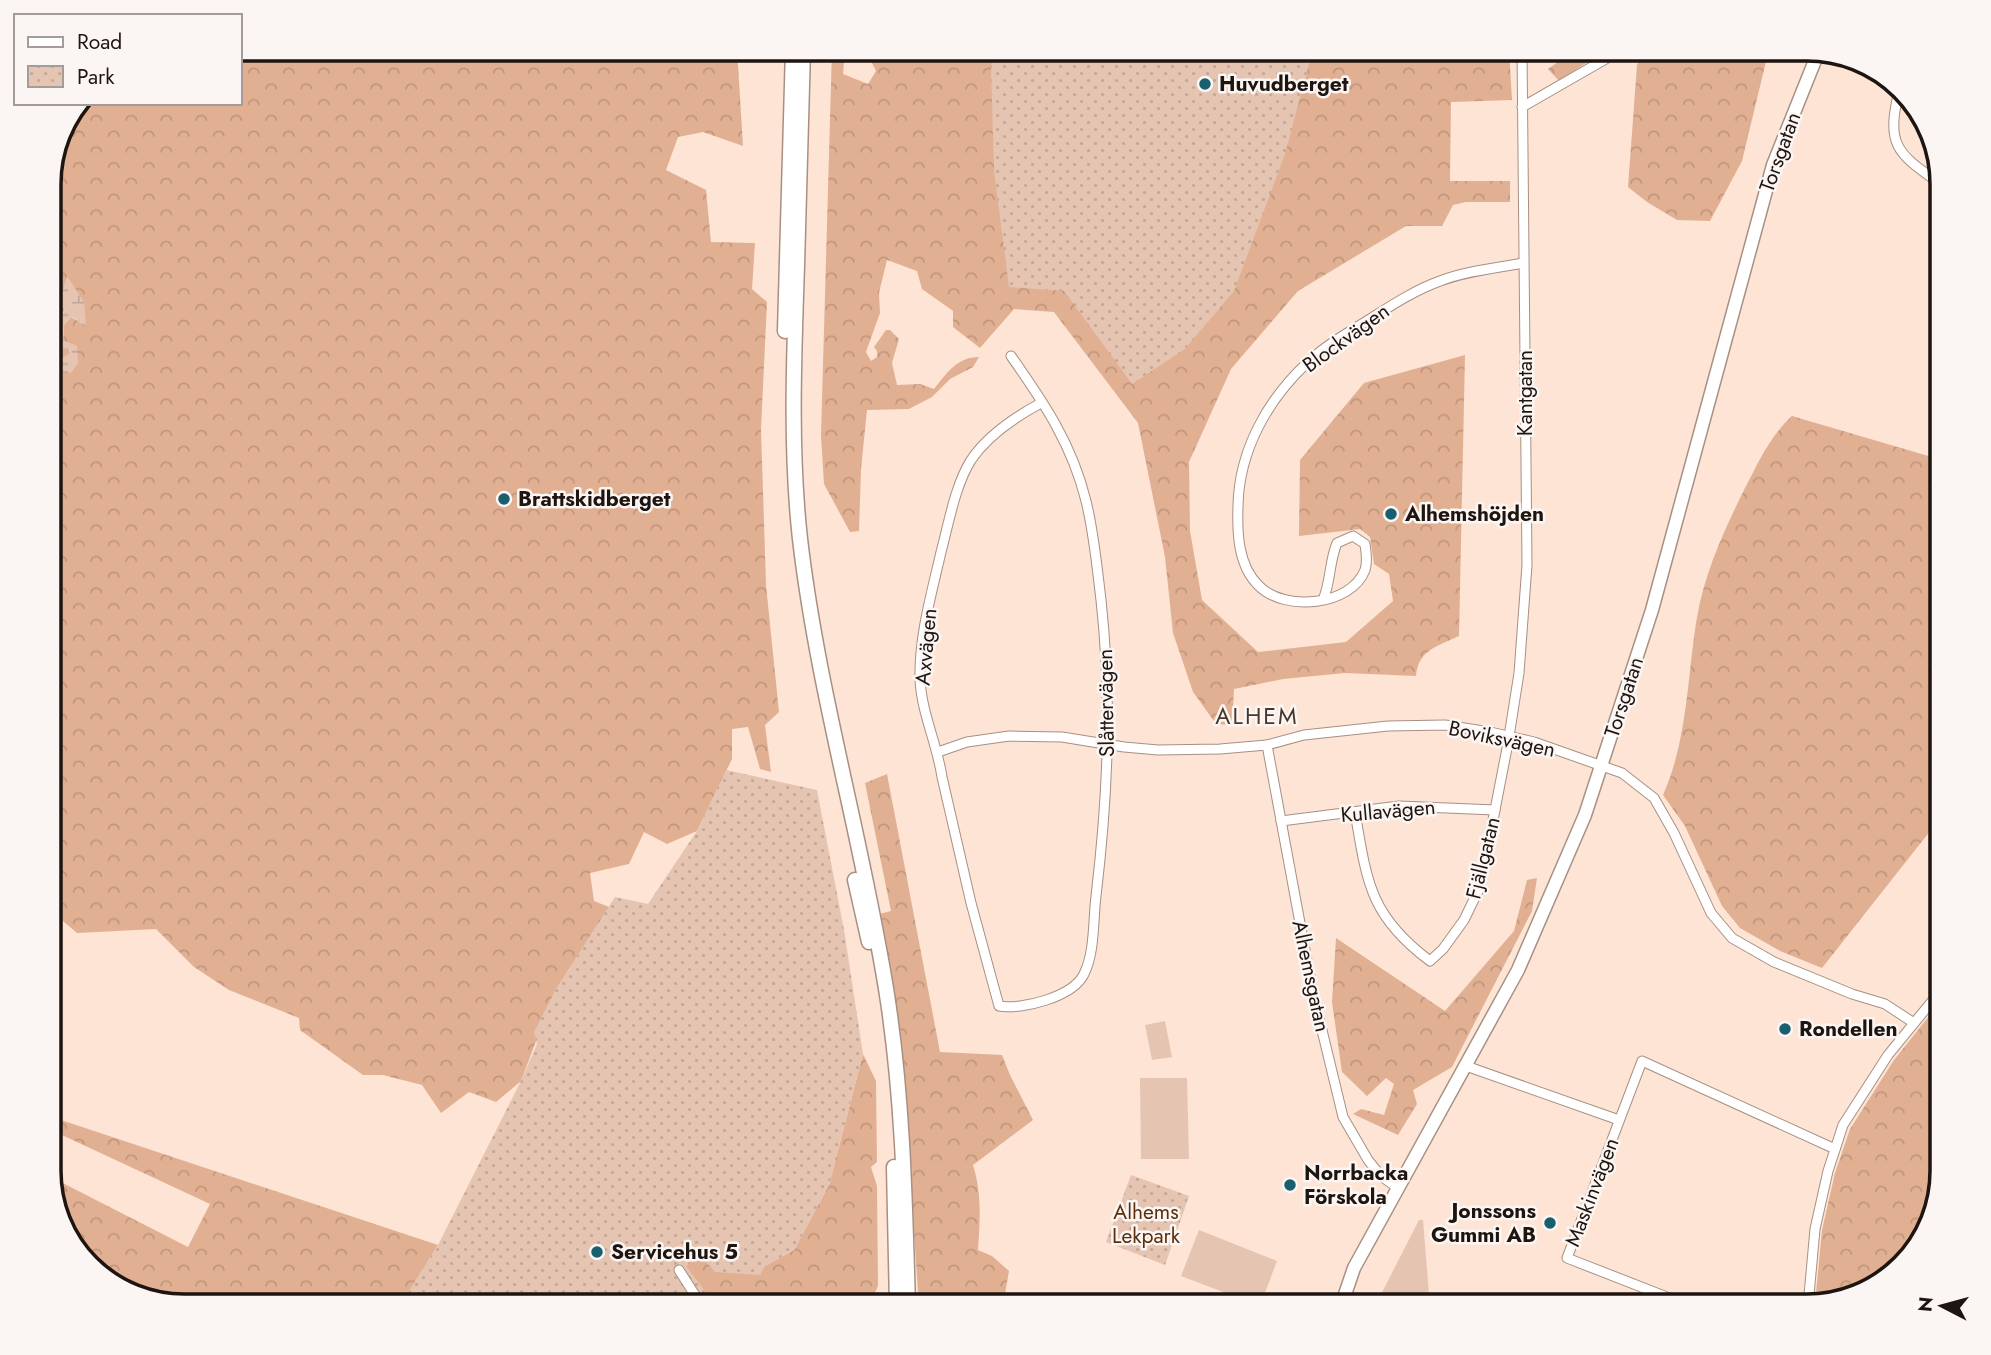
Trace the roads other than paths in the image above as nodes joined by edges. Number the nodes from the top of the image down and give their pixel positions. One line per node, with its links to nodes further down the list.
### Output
1 (1522, 61): 7 (street, Kantgatan)
2 (1602, 61): 7 (street)
3 (1814, 61): 17 (main road, Torsgatan)
4 (793, 62): 30 (highway)
5 (803, 62): 31 (highway)
6 (1897, 101): 8 (street)
7 (1522, 107): 9 (street, Kantgatan)
8 (1929, 176)
9 (1523, 263): 12 (street, Blockvägen); 13 (street, Kantgatan)
10 (1011, 356): 11 (street, Slåttervägen)
11 (1041, 403): 14 (street, Slåttervägen); 16 (street, Axvägen)
12 (1323, 600): 12 (street, Blockvägen)
13 (1509, 737): 15 (street, Boviksvägen); 17 (street, Boviksvägen); 18 (street, Fjällgatan)
14 (1109, 745): 15 (street, Boviksvägen); 16 (street, Boviksvägen); 22 (street, Slåttervägen)
15 (1267, 745): 20 (street, Alhemsgatan)
16 (938, 752): 22 (street, Axvägen)
17 (1601, 765): 23 (street, Boviksvägen); 24 (main road, Torsgatan)
18 (1495, 810): 19 (street, Kullavägen); 19 (street, Fjällgatan)
19 (1355, 812): 20 (street, Kullavägen)
20 (1281, 821): 27 (street, Alhemsgatan)
21 (1930, 1004): 23 (street)
22 (999, 1006)
23 (1914, 1023): 26 (street)
24 (1466, 1066): 25 (street, Maskinvägen); 27 (main road, Torsgatan)
25 (1619, 1120): 26 (street, Maskinvägen); 33 (street, Maskinvägen)
26 (1835, 1149): 34 (street)
27 (1398, 1188): 32 (main road, Torsgatan)
28 (678, 1269): 29 (street)
29 (694, 1294)
30 (897, 1294)
31 (908, 1294)
32 (1345, 1294)
33 (1659, 1294)
34 (1809, 1294)

